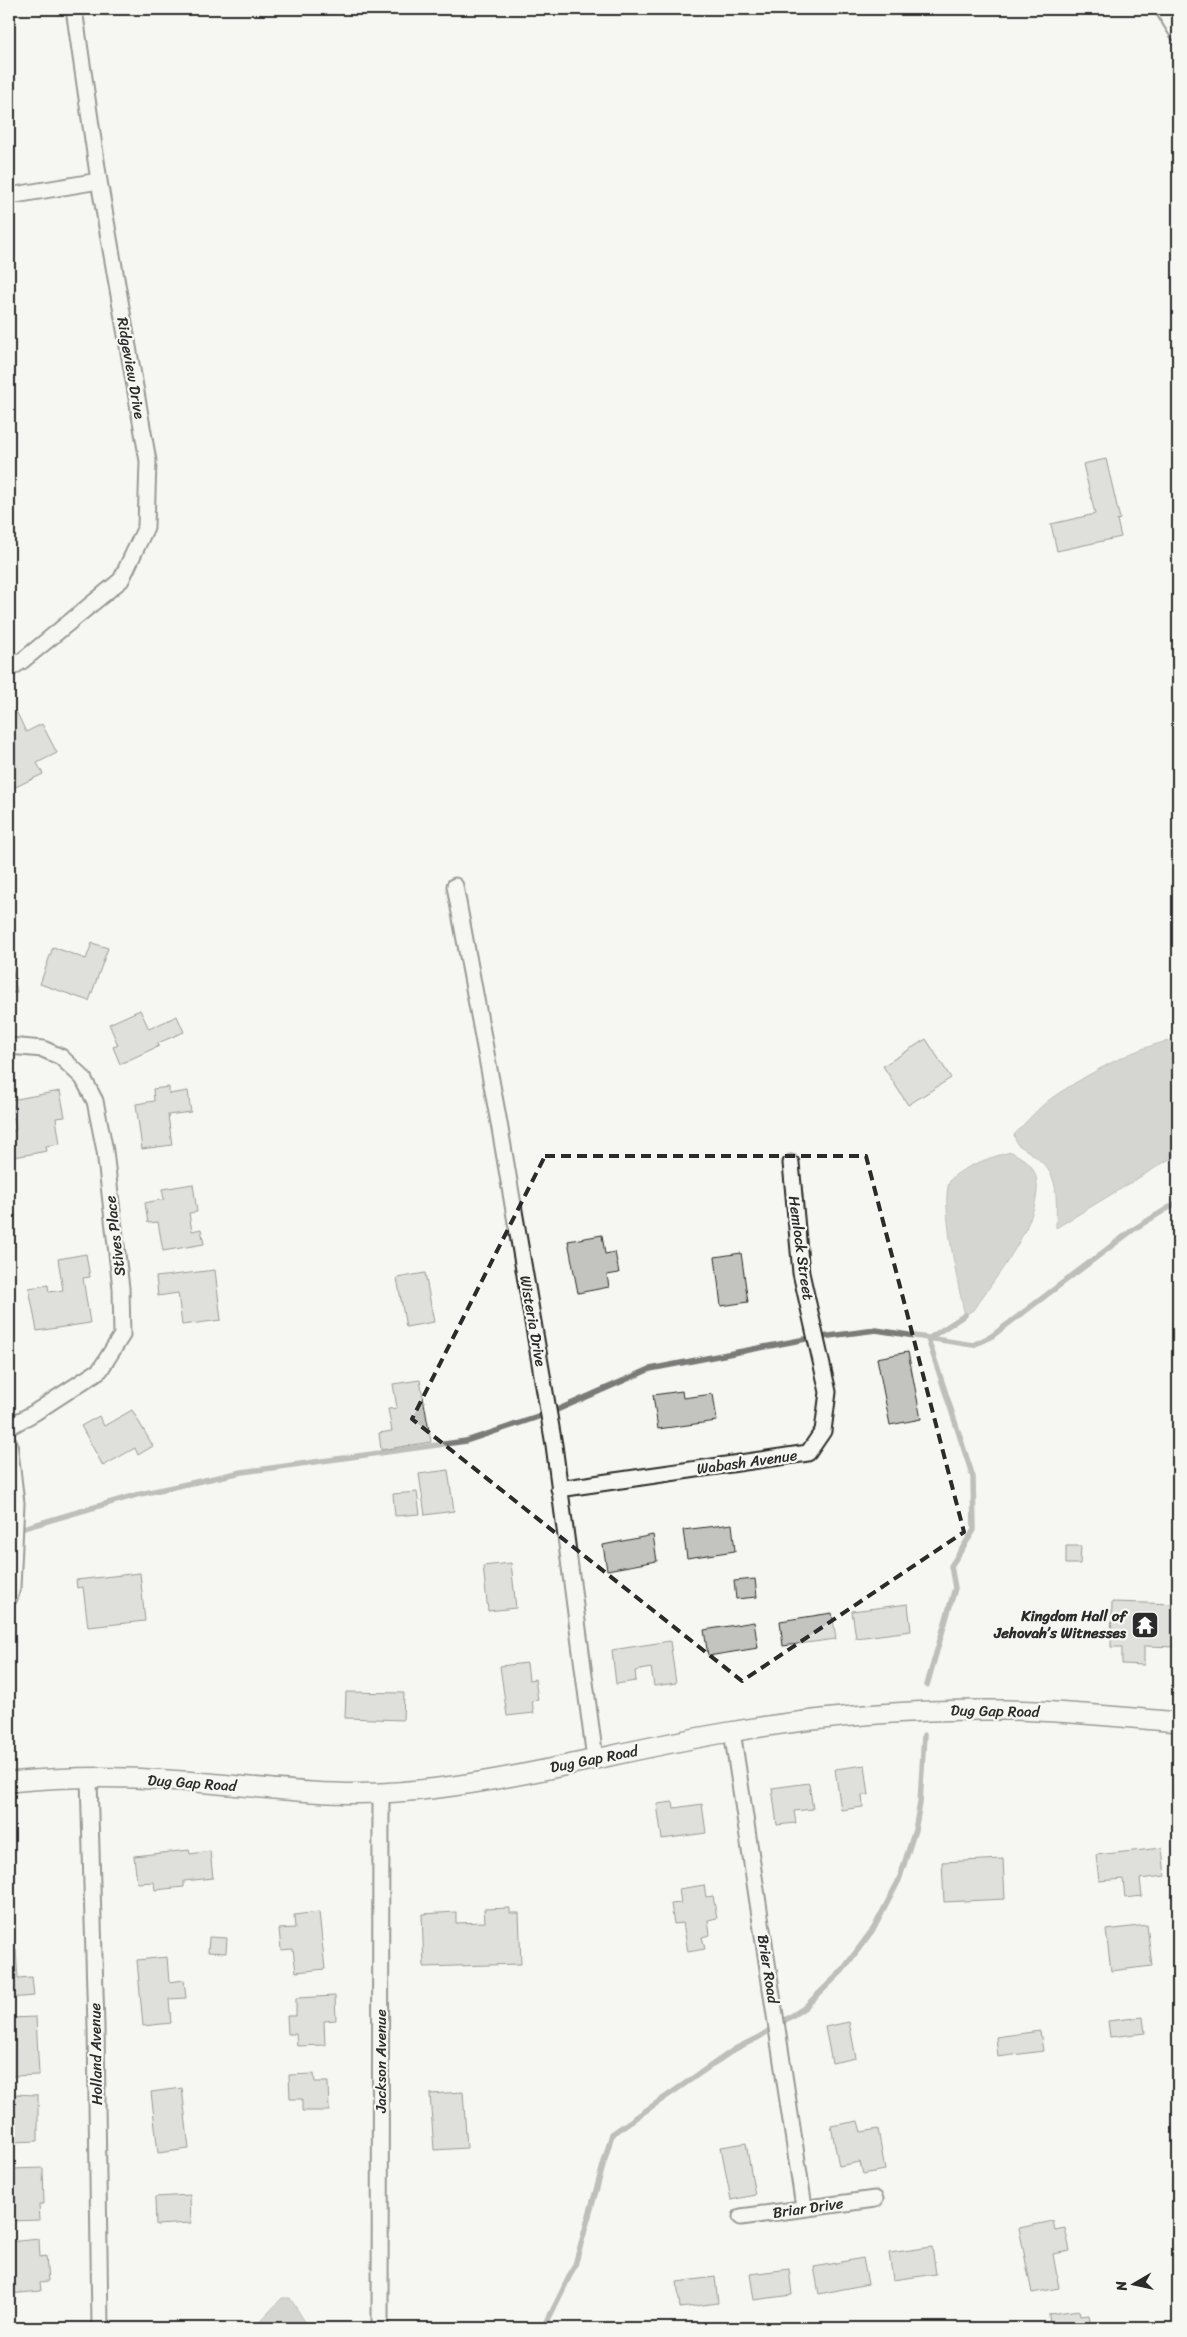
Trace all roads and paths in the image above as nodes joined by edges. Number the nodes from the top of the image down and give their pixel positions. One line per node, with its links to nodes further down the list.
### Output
1 (74, 9): 4 (street, Ridgeview Drive)
2 (1163, 9): 3 (street)
3 (1178, 33)
4 (99, 181): 5 (street); 6 (street, Ridgeview Drive)
5 (9, 196)
6 (9, 669)
7 (455, 886): 13 (street, Wisteria Drive)
8 (9, 1046): 11 (street, Stives Place)
9 (790, 1163): 10 (street, Hemlock Street)
10 (815, 1332): 13 (street, Wabash Avenue)
11 (9, 1427)
12 (9, 1443): 14 (street)
13 (559, 1489): 17 (street, Wisteria Drive)
14 (9, 1598)
15 (1178, 1722): 16 (street, Dug Gap Road)
16 (732, 1731): 17 (street, Dug Gap Road); 22 (street, Brier Road)
17 (595, 1759): 20 (street, Dug Gap Road)
18 (9, 1779): 19 (street, Dug Gap Road)
19 (89, 1779): 20 (street, Dug Gap Road); 24 (street, Holland Avenue)
20 (381, 1793): 25 (street, Jackson Avenue)
21 (875, 2199): 22 (street, Briar Drive)
22 (804, 2207): 23 (street, Briar Drive)
23 (741, 2217)
24 (100, 2328)
25 (380, 2328)

